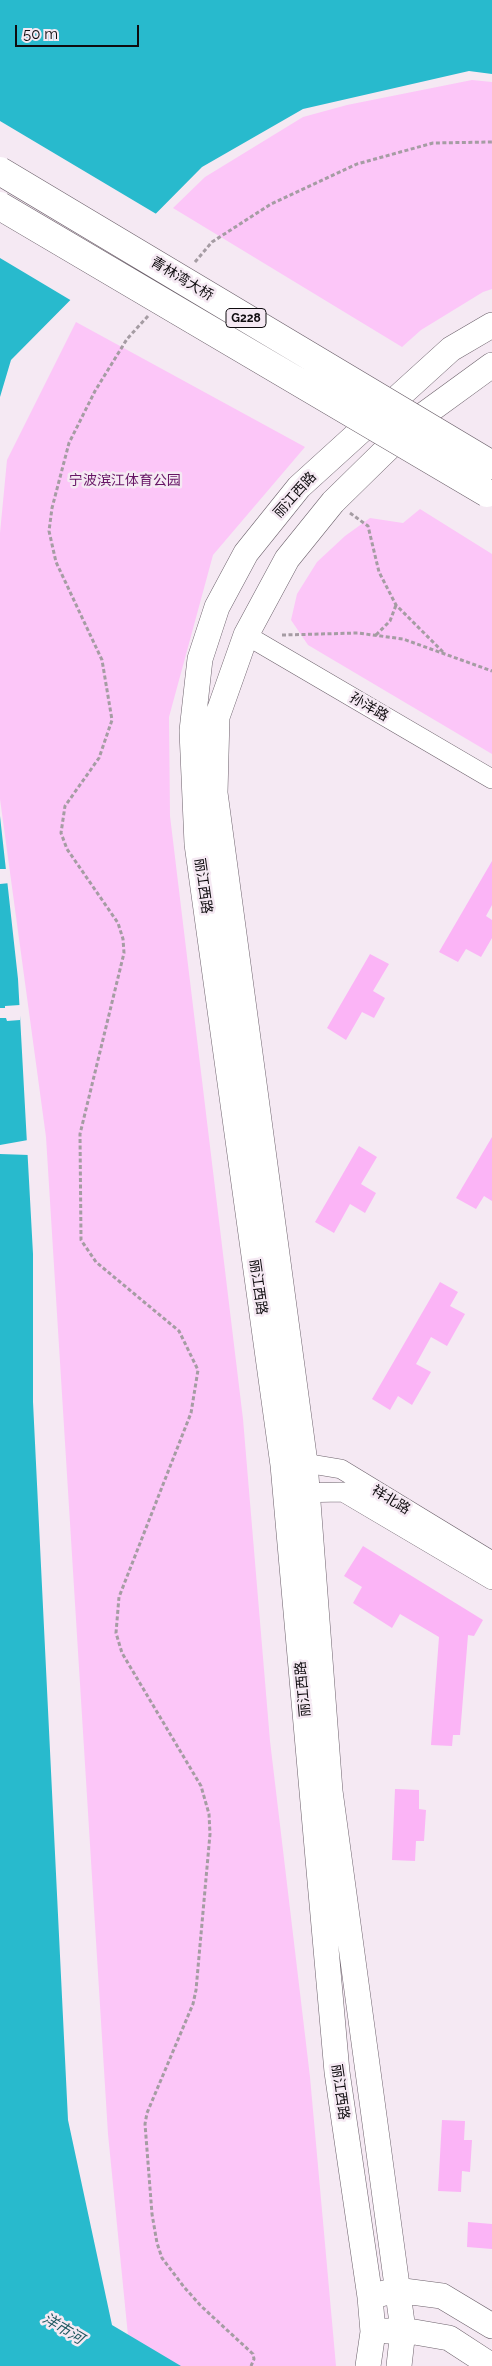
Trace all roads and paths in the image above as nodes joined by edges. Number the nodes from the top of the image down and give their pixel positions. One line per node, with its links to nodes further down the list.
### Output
1 (492, 142): 4 (path)
2 (0, 171): 8 (highway, 青林湾大桥 / G228, bridge)
3 (0, 206): 9 (highway, G228, bridge)
4 (193, 264)
5 (153, 309): 26 (path)
6 (492, 325): 17 (main road, 丽江西路)
7 (492, 365): 10 (main road, 丽江西路)
8 (492, 465)
9 (487, 493)
10 (333, 502): 11 (path); 12 (main road, 丽江西路)
11 (396, 605): 13 (path); 14 (path)
12 (246, 635): 13 (path); 16 (street, 孙洋路); 17 (main road, 丽江西路)
13 (376, 635): 14 (path)
14 (446, 654): 15 (path)
15 (492, 671)
16 (492, 779)
17 (294, 1464): 18 (main road, 丽江西路); 19 (street, 祥北路)
18 (296, 1493): 20 (street, 祥北路); 21 (main road, 丽江西路); 22 (main road, 丽江西路)
19 (492, 1561)
20 (492, 1580)
21 (396, 2290): 22 (main road); 23 (main road); 24 (main road, 丽江西路)
22 (370, 2296): 25 (main road, 丽江西路)
23 (492, 2326)
24 (403, 2330): 25 (main road); 28 (main road, 丽江西路); 29 (main road)
25 (373, 2332): 27 (main road, 丽江西路)
26 (251, 2366)
27 (368, 2366)
28 (399, 2366)
29 (492, 2366)

